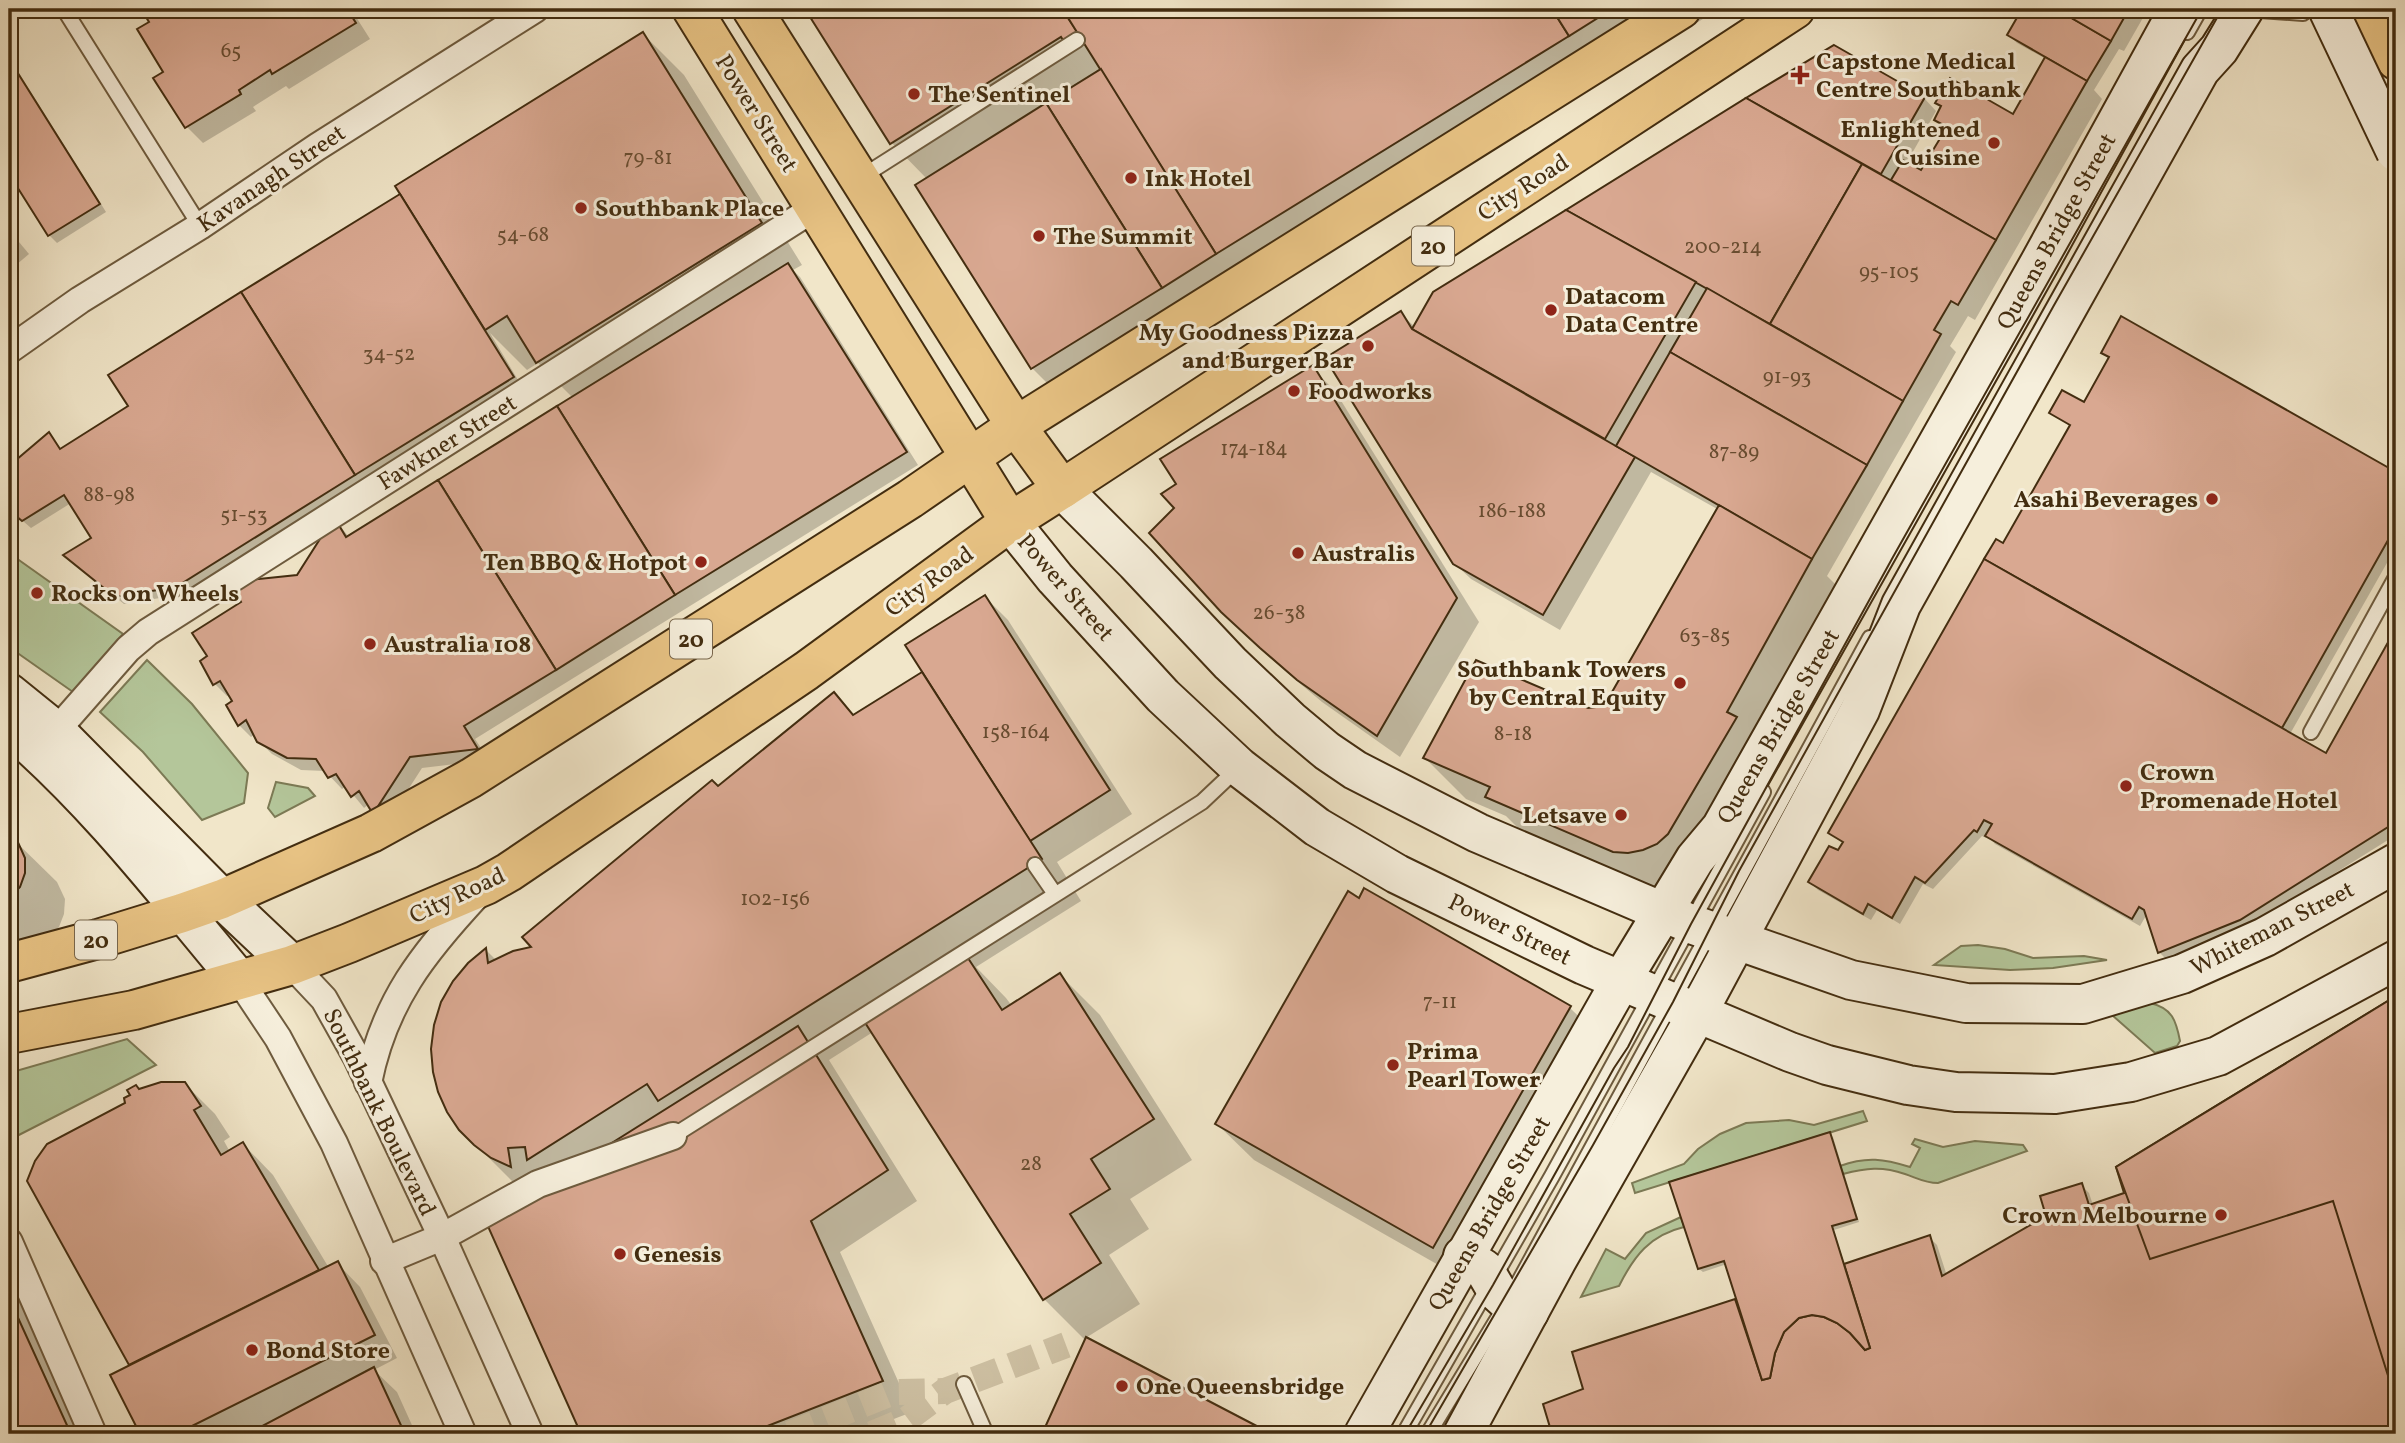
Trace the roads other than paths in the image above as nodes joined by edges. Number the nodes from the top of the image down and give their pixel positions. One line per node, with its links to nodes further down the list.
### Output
1 (64, 9): 19 (lane)
2 (535, 9): 19 (street, Kavanagh Street)
3 (692, 9): 18 (main road, Power Street)
4 (752, 9): 17 (main road, Power Street)
5 (1681, 9): 21 (main road, 20)
6 (1795, 9): 23 (main road, City Road / 20)
7 (2200, 9): 12 (lane, Queens Bridge Street)
8 (2245, 9): 9 (lane); 38 (street, Queens Bridge Street)
9 (2300, 9)
10 (2328, 9): 16 (street, bridge)
11 (2369, 9): 15 (main road)
12 (2180, 27): 38 (street, Queens Bridge Street)
13 (1077, 40): 17 (lane)
14 (2205, 43): 38 (lane, Queens Bridge Street)
15 (2396, 60)
16 (2396, 152)
17 (859, 179): 18 (main road, Fawkner Street); 21 (main road, Power Street)
18 (816, 207): 22 (main road, Power Street); 28 (street, Fawkner Street)
19 (200, 226): 20 (street, Kavanagh Street)
20 (9, 350)
21 (1016, 426): 22 (main road, 20); 23 (main road, Power Street)
22 (968, 458): 24 (main road, Power Street); 36 (main road, 20)
23 (1062, 489): 24 (main road, City Road / 20); 38 (street, Power Street)
24 (1010, 522): 30 (street, Power Street); 34 (main road, City Road / 20)
25 (2396, 577): 29 (lane)
26 (9, 692): 28 (street, Southbank Boulevard)
27 (9, 727): 37 (street)
28 (56, 731): 36 (street, Southbank Boulevard)
29 (2311, 733)
30 (1239, 767): 35 (lane); 43 (street, Power Street)
31 (1768, 784): 38 (lane, Queens Bridge Street)
32 (2396, 863): 38 (street, Whiteman Street)
33 (1035, 864): 35 (lane)
34 (486, 885): 41 (main road, City Road / 20); 45 (street)
35 (1055, 894): 46 (lane)
36 (222, 898): 37 (main road, 20); 41 (street, Southbank Boulevard)
37 (182, 913): 40 (main road, 20); 42 (street)
38 (1700, 927): 43 (street, Queens Bridge Street); 43 (street, Queens Bridge Street)
39 (2396, 960): 43 (street)
40 (9, 963)
41 (292, 965): 42 (main road, City Road / 20); 45 (street, Southbank Boulevard)
42 (240, 981): 44 (main road, City Road / 20); 50 (street)
43 (1661, 997): 49 (street, Queens Bridge Street); 51 (street, Queens Bridge Street)
44 (9, 1034)
45 (368, 1083): 47 (street, Southbank Boulevard)
46 (673, 1136): 47 (street)
47 (442, 1237): 50 (street); 55 (street, Southbank Boulevard)
48 (9, 1242): 54 (street)
49 (1463, 1256): 51 (street); 57 (street, Queens Bridge Street)
50 (384, 1261): 53 (street)
51 (1510, 1299): 58 (lane, Queens Bridge Street); 59 (lane, Queens Bridge Street); 60 (street, Queens Bridge Street)
52 (964, 1384): 56 (lane)
53 (458, 1428)
54 (93, 1434)
55 (530, 1434)
56 (986, 1434)
57 (1364, 1434)
58 (1404, 1434)
59 (1429, 1434)
60 (1463, 1434)

